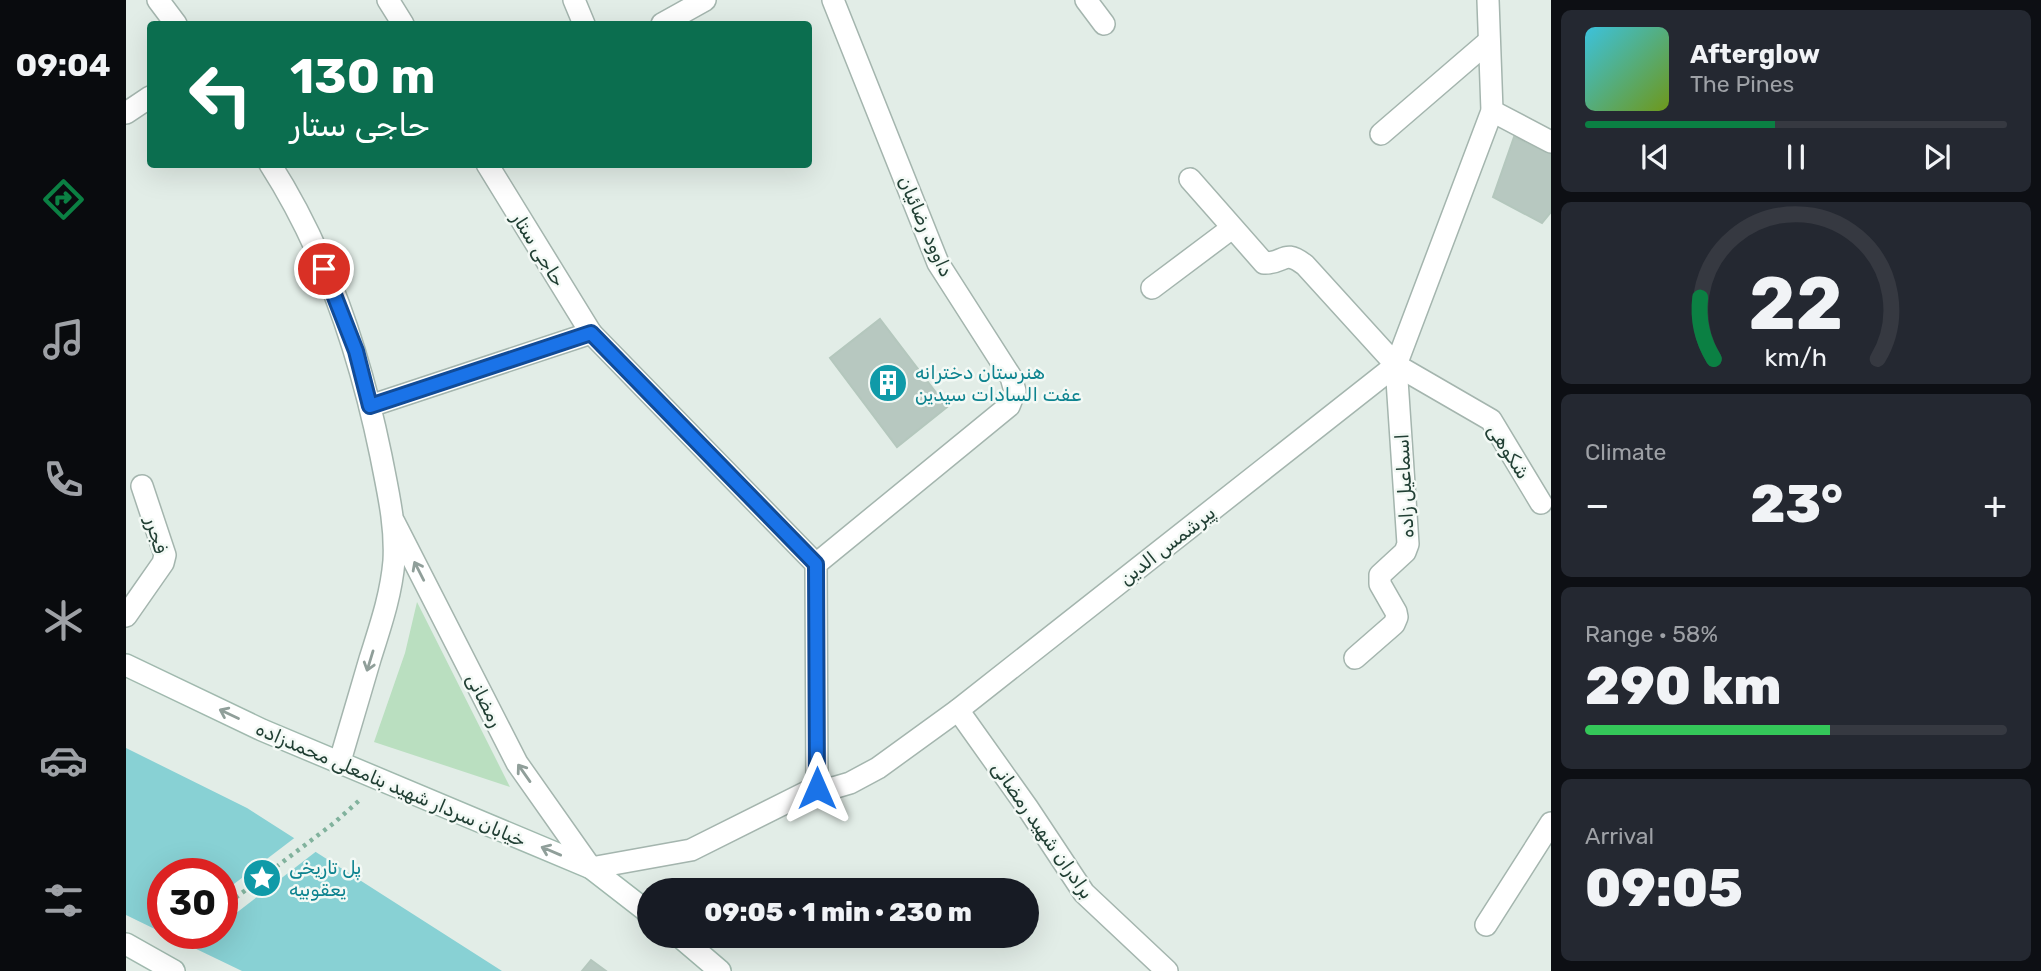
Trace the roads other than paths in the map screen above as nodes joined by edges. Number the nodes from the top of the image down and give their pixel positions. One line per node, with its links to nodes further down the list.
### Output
1 (159, 0): 8 (street)
2 (388, 0): 9 (street)
3 (574, 0): 10 (street)
4 (705, 0): 11 (street)
5 (833, 0): 30 (street, داوود رضائیان)
6 (1086, 0): 12 (street)
7 (1488, 0): 13 (street)
8 (174, 21)
9 (400, 21)
10 (583, 21)
11 (667, 21)
12 (1104, 24)
13 (1489, 41): 15 (street); 17 (street)
14 (147, 99): 16 (street)
15 (1492, 111): 18 (street); 25 (street)
16 (126, 113)
17 (1381, 134)
18 (1551, 142)
19 (272, 168): 26 (street, رمضانی)
20 (489, 168): 24 (street, حاجی ستار)
21 (1190, 179): 22 (street)
22 (1232, 228): 23 (street); 25 (street, شکوهی)
23 (1152, 289)
24 (591, 333): 26 (street); 30 (street, حاجی ستار)
25 (1396, 365): 28 (street, شکوهی); 32 (street, اسماعیل زاده); 34 (street, پیرشمس الدین)
26 (370, 406): 29 (street, رمضانی)
27 (142, 486): 31 (street, فجرر)
28 (1541, 503)
29 (394, 522): 35 (street, رمضانی, one-way to 35); 38 (street, رمضانی, one-way to 29)
30 (816, 564): 36 (street)
31 (126, 616)
32 (1356, 658)
33 (126, 665): 35 (street, خیابان سردار شهید بنامعلی محمدزاده, one-way to 33)
34 (958, 710): 36 (street, پیرشمس الدین); 45 (street, برادران شهید رمضانی)
35 (340, 761): 38 (street, خیابان سردار شهید بنامعلی محمدزاده, one-way to 35)
36 (817, 788): 38 (street, پیرشمس الدین)
37 (1551, 823): 40 (street)
38 (591, 868): 39 (street, خیابان سردار شهید بنامعلی محمدزاده)
39 (637, 904)
40 (1486, 925)
41 (126, 944): 43 (street)
42 (693, 948): 44 (street)
43 (159, 967)
44 (720, 971)
45 (1167, 971)

